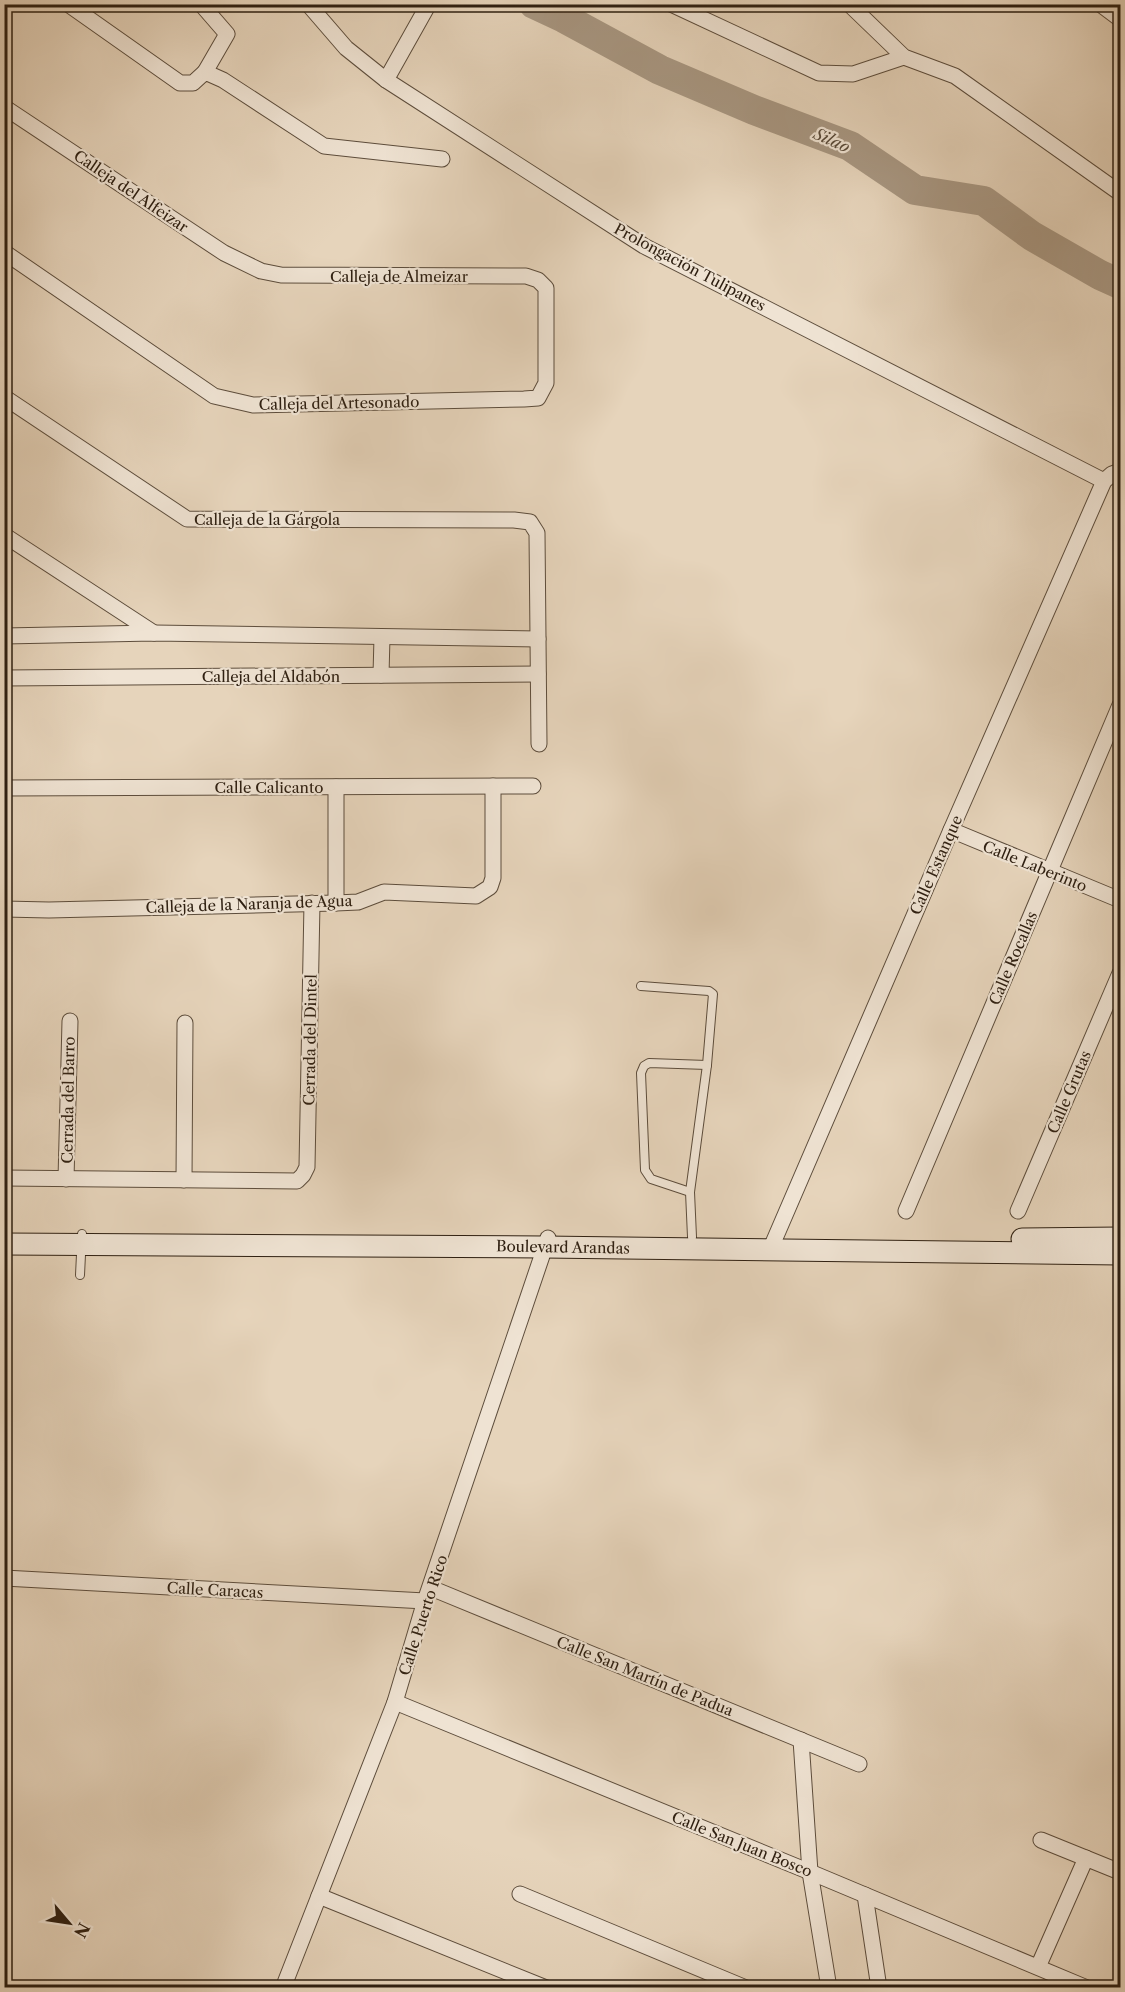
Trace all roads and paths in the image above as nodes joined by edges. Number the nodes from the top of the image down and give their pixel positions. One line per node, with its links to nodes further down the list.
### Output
1 (68, 4): 10 (street)
2 (201, 4): 10 (street)
3 (308, 4): 11 (street, Prolongación Tulipanes)
4 (671, 4): 9 (street)
5 (849, 4): 9 (street)
6 (1100, 4): 8 (street)
7 (427, 7): 11 (street)
8 (1120, 19)
9 (904, 57): 14 (street)
10 (204, 72): 13 (street)
11 (386, 80): 20 (street, Prolongación Tulipanes)
12 (4, 107): 16 (street, Calleja del Alfeizar)
13 (442, 159)
14 (1120, 193)
15 (4, 252): 17 (street, Calleja del Artesonado)
16 (261, 271): 17 (street, Calleja de Almeizar)
17 (538, 280)
18 (4, 397): 25 (street, Calleja de la Gárgola)
19 (1120, 471): 20 (street)
20 (1104, 481): 35 (street, Calle Estanque)
21 (4, 535): 22 (street)
22 (153, 633): 23 (street); 24 (street)
23 (4, 636)
24 (382, 637): 25 (street); 27 (street)
25 (538, 639): 26 (street)
26 (538, 674): 27 (street, Calleja del Aldabón); 30 (street)
27 (381, 675): 28 (street, Calleja del Aldabón)
28 (4, 678)
29 (1120, 705): 36 (street, Calle Rocallas)
30 (539, 744)
31 (493, 786): 32 (street, Calle Calicanto); 33 (street, Calle Calicanto); 39 (street, Calleja de la Naranja de Agua)
32 (533, 786)
33 (336, 787): 34 (street, Calle Calicanto); 39 (street)
34 (4, 788)
35 (951, 831): 36 (street, Calle Laberinto); 58 (street, Calle Estanque)
36 (1049, 872): 37 (street, Calle Laberinto); 50 (street, Calle Rocallas)
37 (1120, 900)
38 (312, 903): 39 (street, Calleja de la Naranja de Agua); 40 (street, Calleja de la Naranja de Agua); 48 (street, Cerrada del Dintel)
39 (336, 903)
40 (4, 909)
41 (1120, 973): 51 (street, Calle Grutas)
42 (641, 986): 45 (lane)
43 (70, 1021): 47 (street, Cerrada del Barro)
44 (185, 1023): 48 (street)
45 (707, 1065): 49 (lane); 49 (lane)
46 (4, 1178): 47 (street)
47 (66, 1179): 48 (street)
48 (184, 1180)
49 (690, 1192): 53 (lane)
50 (906, 1211)
51 (1018, 1212)
52 (4, 1233): 55 (main road, Boulevard Arandas)
53 (692, 1237): 56 (main road, Boulevard Arandas); 58 (main road, Boulevard Arandas)
54 (1120, 1238): 58 (main road, Boulevard Arandas)
55 (82, 1239): 56 (main road, Boulevard Arandas); 57 (main road, Boulevard Arandas); 60 (lane)
56 (546, 1242): 58 (main road, Boulevard Arandas); 62 (street, Calle Puerto Rico)
57 (4, 1244)
58 (772, 1244): 59 (main road, Boulevard Arandas)
59 (1120, 1254)
60 (80, 1275)
61 (4, 1578): 62 (street, Calle Caracas)
62 (428, 1594): 63 (street, Calle Puerto Rico); 64 (street, Calle San Martín de Padua)
63 (395, 1702): 68 (street, Calle San Juan Bosco); 72 (street, Calle Puerto Rico)
64 (801, 1740): 65 (street, Calle San Martín de Padua); 68 (street)
65 (859, 1764)
66 (1041, 1840): 67 (street)
67 (1086, 1858): 69 (street); 73 (street)
68 (810, 1872): 71 (street, Calle San Juan Bosco); 77 (street)
69 (1120, 1872)
70 (520, 1894): 76 (street)
71 (865, 1895): 73 (street, Calle San Juan Bosco); 78 (street)
72 (319, 1896): 74 (street, Calle Puerto Rico); 75 (street)
73 (1038, 1968): 79 (street, Calle San Juan Bosco)
74 (283, 1988)
75 (546, 1988)
76 (746, 1988)
77 (829, 1988)
78 (879, 1988)
79 (1087, 1988)

